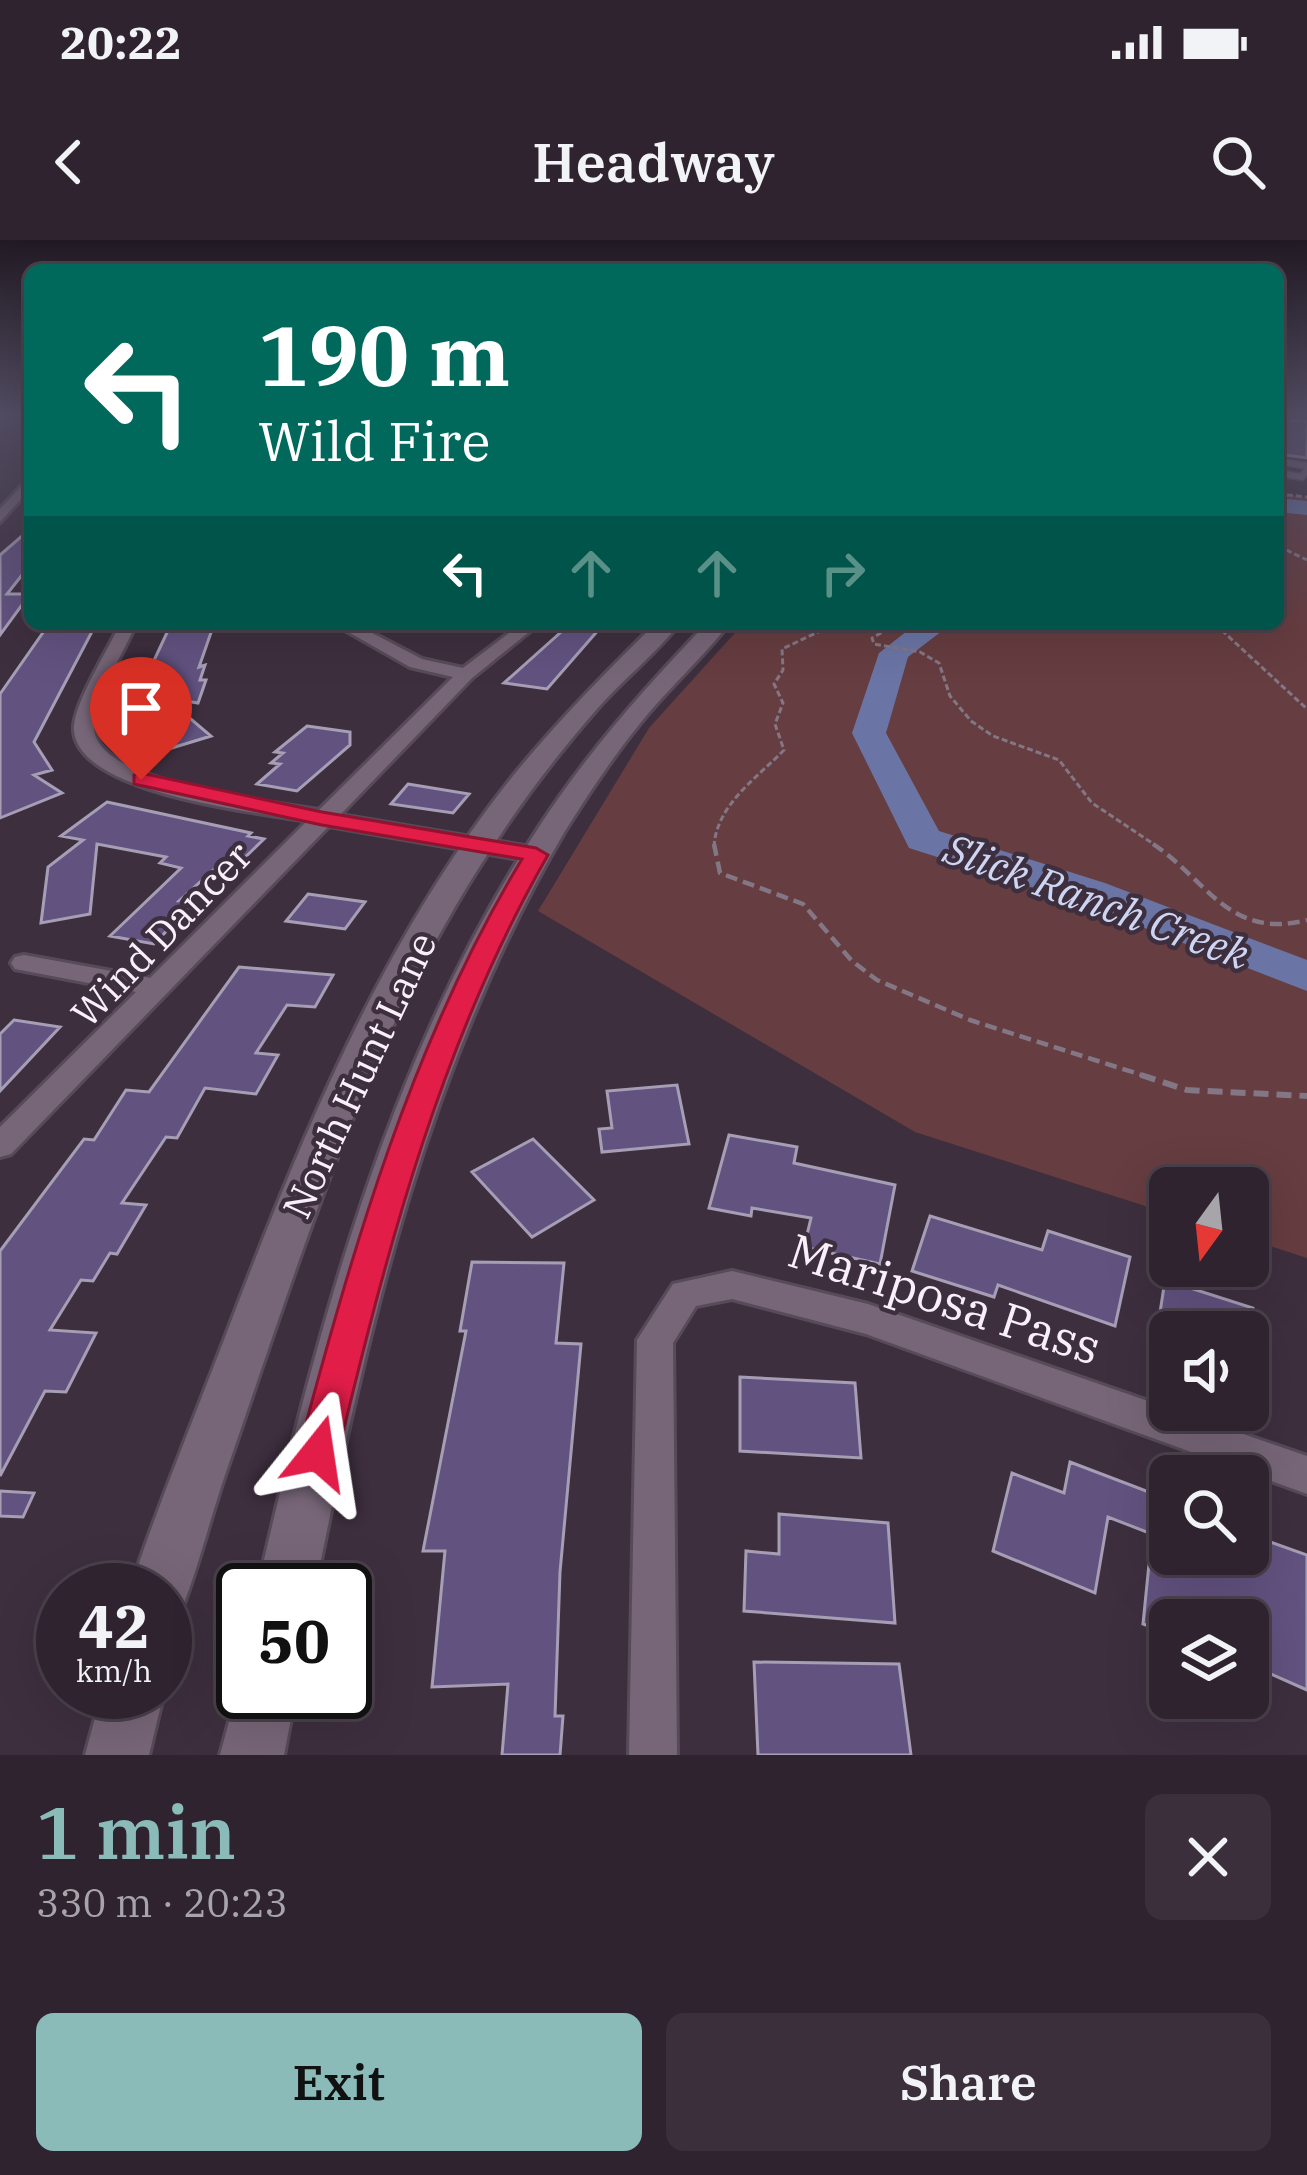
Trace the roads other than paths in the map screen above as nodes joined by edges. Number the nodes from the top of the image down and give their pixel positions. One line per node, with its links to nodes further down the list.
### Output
1 (24, 488): 2 (street)
2 (0, 518)
3 (125, 630): 9 (street)
4 (353, 630): 8 (street)
5 (523, 630): 8 (street, Wind Dancer)
6 (661, 630): 10 (main road, North Hunt Lane)
7 (712, 630): 11 (main road, North Hunt Lane)
8 (466, 674): 9 (street, Wind Dancer)
9 (322, 819): 10 (street); 13 (street, Wind Dancer)
10 (474, 845): 11 (street); 16 (main road, North Hunt Lane)
11 (536, 855): 17 (main road, North Hunt Lane)
12 (24, 963): 13 (street)
13 (160, 988): 14 (street, Wind Dancer)
14 (0, 1146)
15 (1307, 1474): 22 (street, Mariposa Pass)
16 (170, 1563)
17 (293, 1563)
18 (127, 1719): 20 (main road)
19 (259, 1719): 21 (main road)
20 (117, 1755)
21 (252, 1755)
22 (653, 1755)

